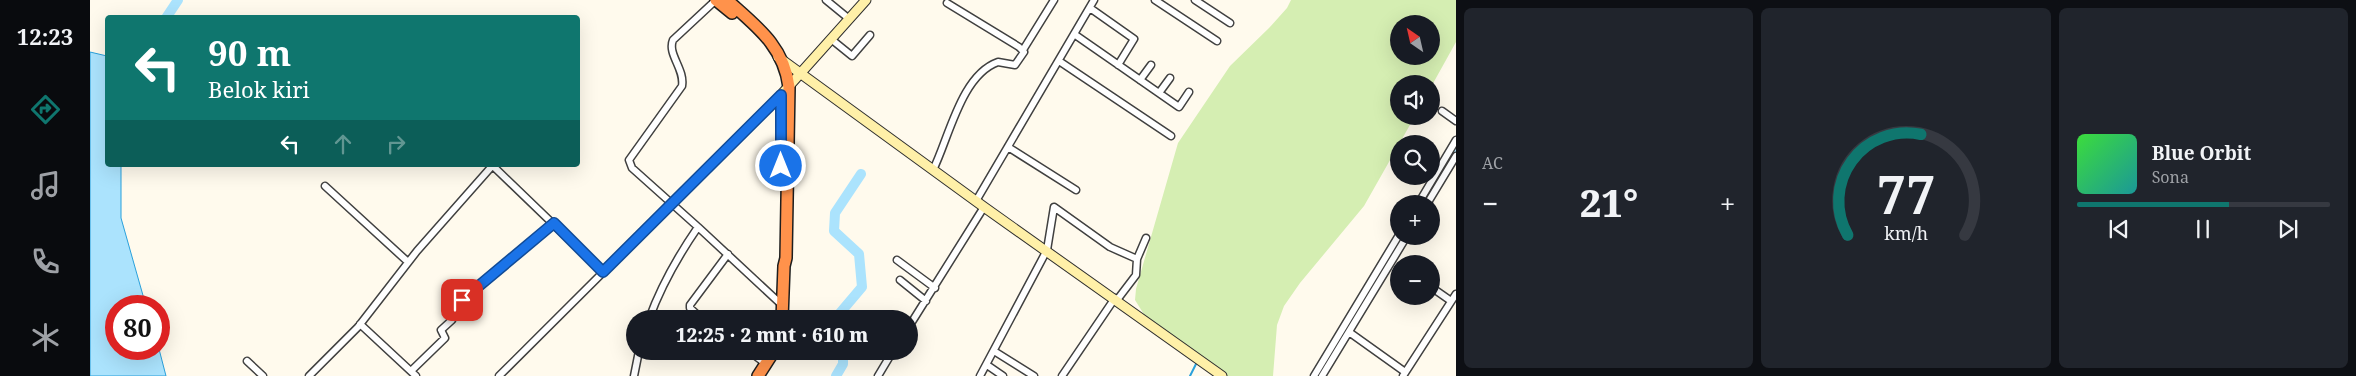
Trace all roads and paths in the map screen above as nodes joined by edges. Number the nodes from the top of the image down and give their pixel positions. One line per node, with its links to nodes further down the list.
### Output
1 (716, 0): 18 (highway); 42 (street)
2 (727, 0): 18 (highway)
3 (826, 0): 11 (street)
4 (866, 0): 11 (street)
5 (1054, 0): 17 (street)
6 (1094, 0): 10 (street)
7 (1155, 0): 16 (street)
8 (1195, 0): 12 (street)
9 (947, 3): 17 (street)
10 (1090, 8): 13 (street); 20 (street)
11 (848, 18): 15 (street)
12 (1230, 23)
13 (1074, 34): 19 (street); 20 (street)
14 (870, 35): 15 (street)
15 (831, 39): 22 (street)
16 (1217, 41)
17 (1023, 50): 36 (street)
18 (778, 57): 22 (street); 25 (highway)
19 (1058, 61): 30 (street); 32 (street)
20 (1118, 65): 24 (street)
21 (1151, 65): 24 (street)
22 (801, 73): 25 (street); 36 (street)
23 (1170, 78): 27 (street)
24 (1140, 80): 27 (street)
25 (785, 91): 42 (street); 63 (highway)
26 (1189, 92): 27 (street)
27 (1159, 93)
28 (1442, 111): 29 (street)
29 (1456, 121)
30 (1171, 136)
31 (1456, 140): 39 (street)
32 (1008, 146): 38 (street); 43 (street)
33 (1456, 156): 40 (street)
34 (491, 167): 54 (street)
35 (495, 167): 45 (street)
36 (933, 170): 43 (street)
37 (324, 186): 54 (street)
38 (1076, 190)
39 (1423, 195)
40 (1432, 195)
41 (1055, 200): 44 (street)
42 (673, 203): 46 (street); 55 (street)
43 (980, 204): 50 (street); 57 (street)
44 (1053, 208): 50 (street); 52 (street)
45 (554, 223): 55 (street); 78 (street)
46 (698, 227): 51 (street); 64 (street)
47 (1146, 238): 52 (street)
48 (1393, 245): 90 (street)
49 (1402, 245): 69 (street)
50 (1047, 250): 60 (street); 70 (street)
51 (728, 254): 63 (street); 65 (street)
52 (1137, 259): 60 (street)
53 (896, 260): 57 (street)
54 (408, 262): 68 (street)
55 (603, 272): 82 (street)
56 (900, 280): 61 (street)
57 (935, 288): 61 (street)
58 (1440, 293): 62 (street)
59 (1456, 294): 62 (street)
60 (1117, 300): 88 (street); 89 (street)
61 (926, 301): 67 (street)
62 (1451, 301): 79 (street)
63 (783, 307): 66 (highway)
64 (652, 310)
65 (692, 310)
66 (783, 310)
67 (918, 313)
68 (360, 324): 78 (street); 81 (street)
69 (1349, 332): 79 (street); 91 (street)
70 (994, 351): 76 (street); 87 (street)
71 (637, 360): 83 (street)
72 (755, 360): 77 (street)
73 (769, 360): 77 (highway)
74 (888, 360): 84 (street)
75 (247, 362): 80 (street)
76 (987, 365): 85 (street); 86 (street)
77 (763, 372)
78 (412, 374)
79 (1404, 374)
80 (262, 376)
81 (309, 376)
82 (499, 376)
83 (634, 376)
84 (878, 376)
85 (980, 376)
86 (1003, 376)
87 (1034, 376)
88 (1062, 376)
89 (1222, 376)
90 (1314, 376)
91 (1322, 376)

